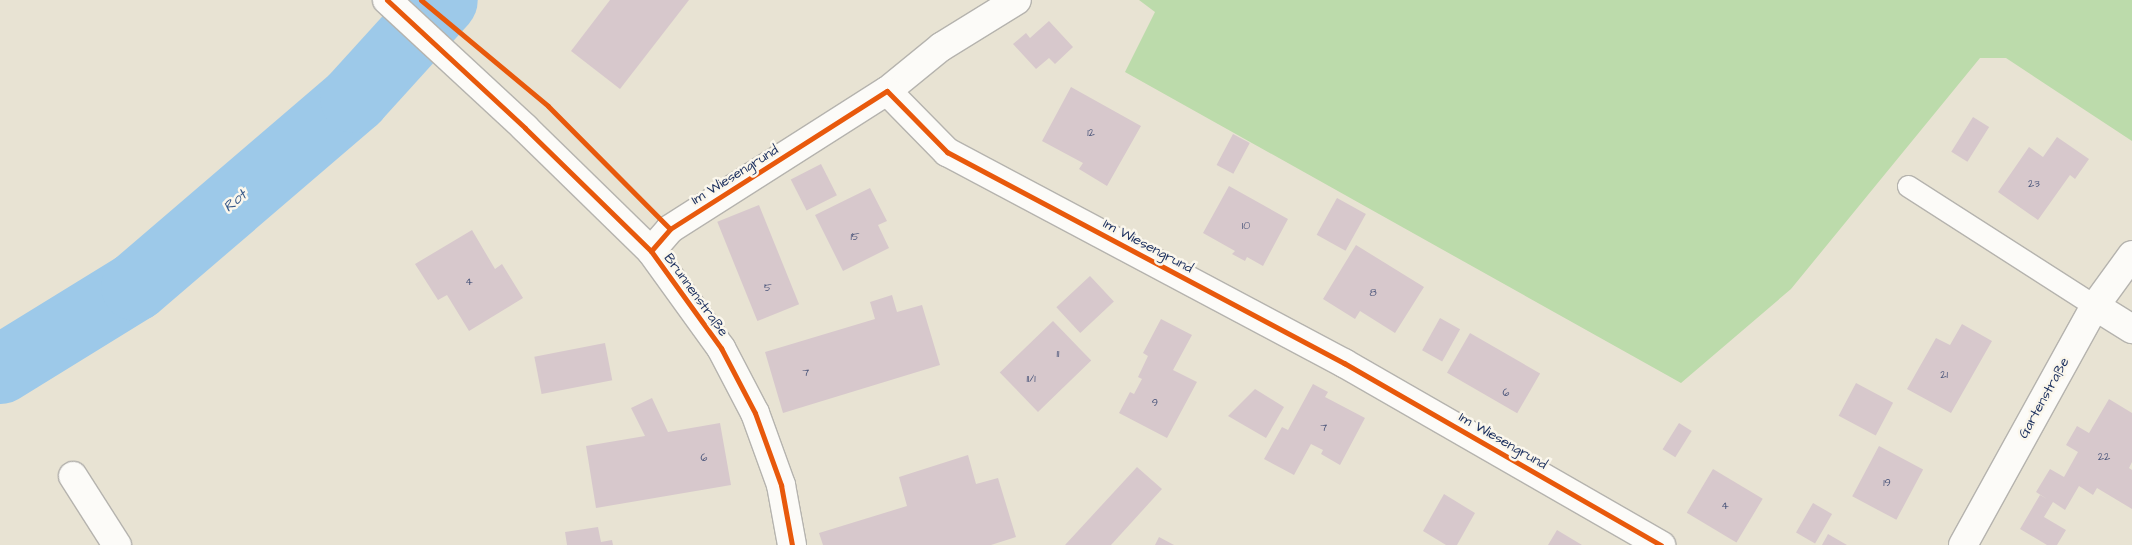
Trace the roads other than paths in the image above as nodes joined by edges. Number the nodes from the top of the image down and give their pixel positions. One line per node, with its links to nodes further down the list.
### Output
1 (387, 0): 5 (street, Brunnenstraße)
2 (1017, 0): 3 (street, Im Wiesengrund)
3 (887, 91): 5 (street, Im Wiesengrund); 12 (street, Im Wiesengrund)
4 (1908, 186): 7 (lane)
5 (651, 251): 11 (street, Brunnenstraße)
6 (2132, 255): 7 (street, Gartenstraße)
7 (2095, 306): 8 (street); 13 (street, Gartenstraße)
8 (2132, 329)
9 (73, 476): 10 (street)
10 (117, 545)
11 (792, 545)
12 (1661, 545)
13 (1962, 545)

